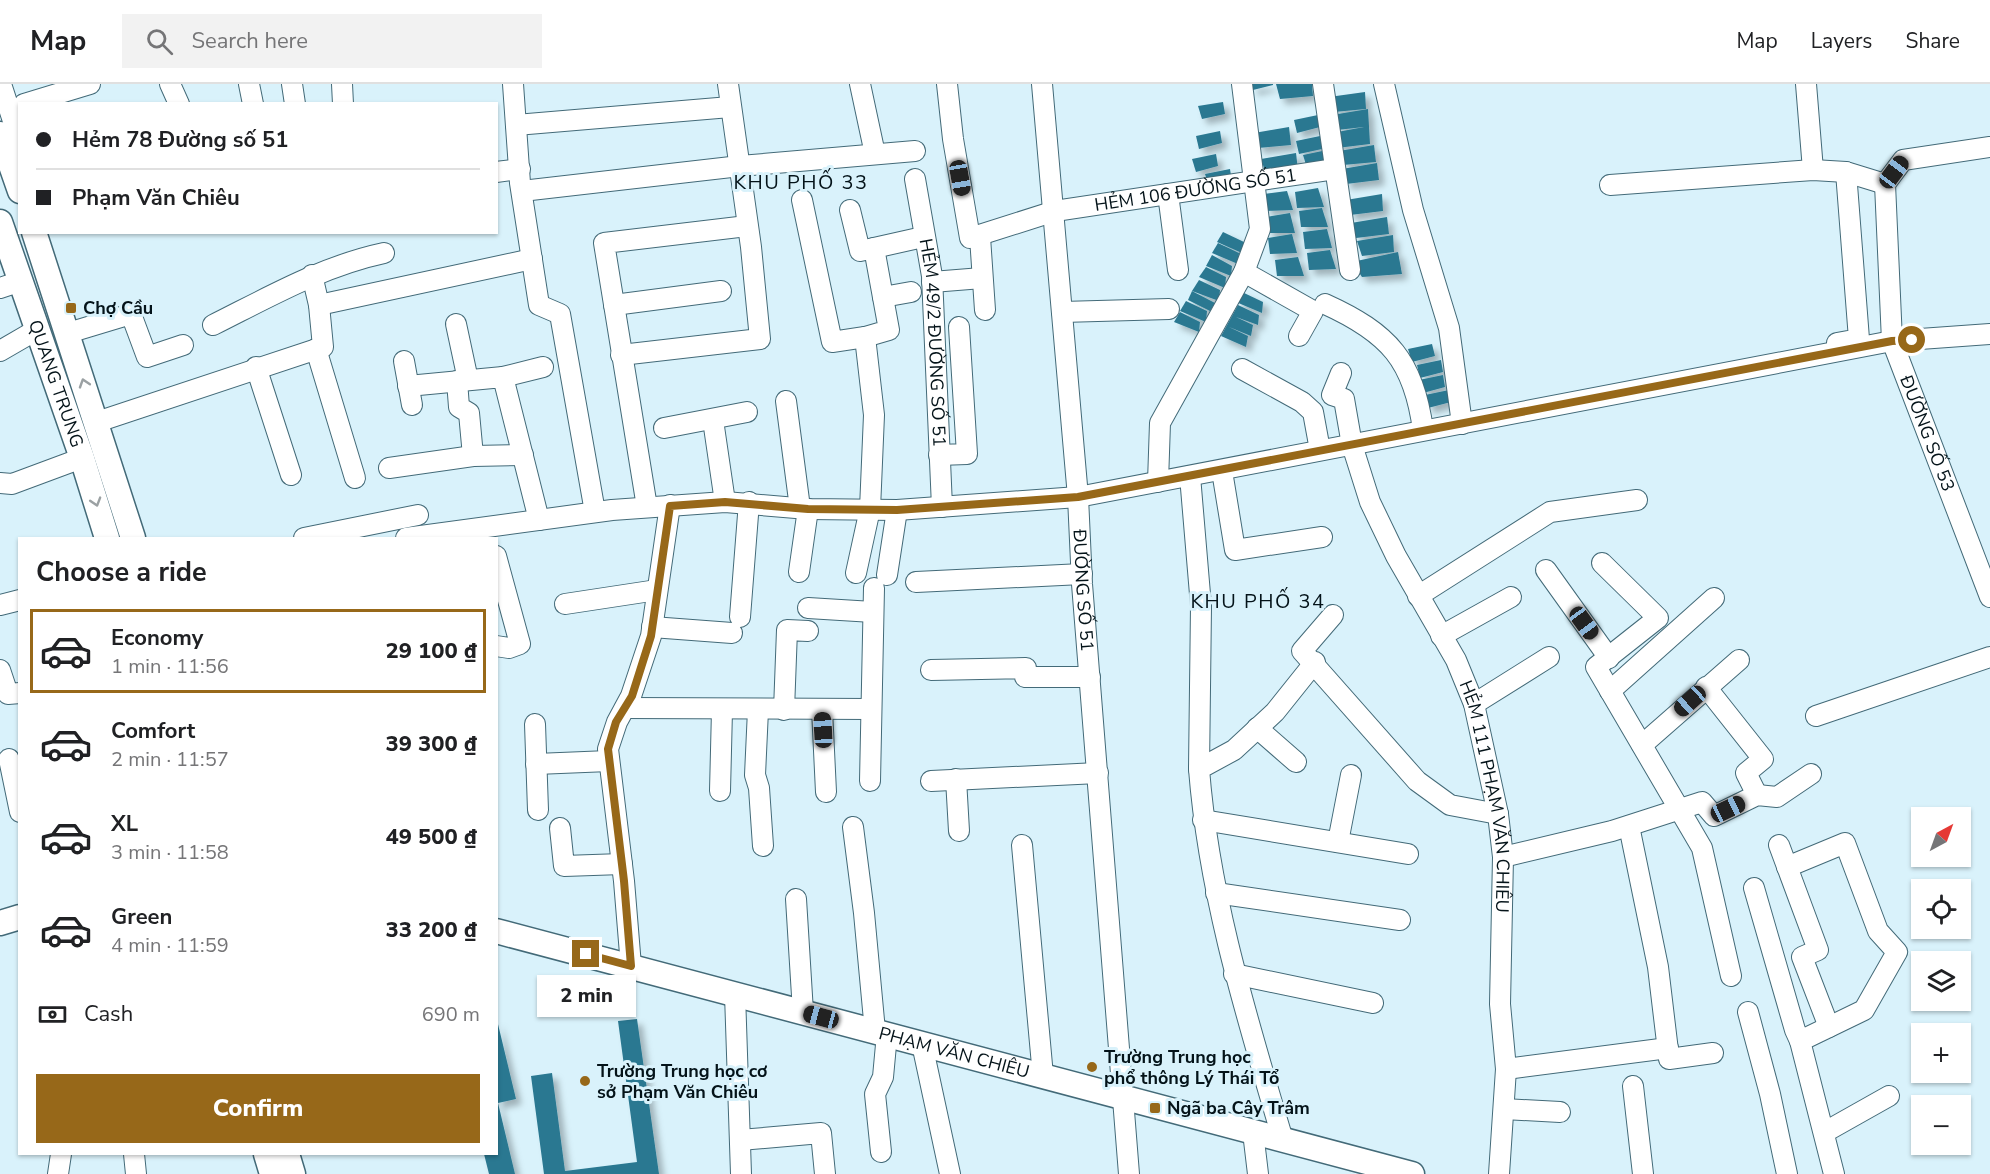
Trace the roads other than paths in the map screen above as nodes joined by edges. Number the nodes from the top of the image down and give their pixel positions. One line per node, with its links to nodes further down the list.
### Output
1 (1, 84): 21 (street)
2 (90, 84): 16 (street)
3 (170, 84): 17 (street)
4 (249, 84): 18 (street)
5 (292, 84): 19 (street)
6 (342, 84): 20 (street)
7 (513, 84): 24 (street)
8 (728, 84): 22 (street)
9 (860, 84): 28 (street)
10 (947, 84): 49 (street)
11 (1042, 84): 44 (street, ĐƯỜNG SỐ 51)
12 (1242, 84): 36 (street)
13 (1323, 84): 31 (street)
14 (1384, 84): 94 (street)
15 (1806, 84): 32 (street)
16 (27, 102)
17 (178, 102)
18 (253, 102)
19 (295, 102)
20 (343, 102)
21 (17, 105): 23 (street)
22 (730, 107): 24 (street); 29 (street)
23 (18, 124)
24 (516, 125): 30 (street)
25 (0, 134): 38 (main road)
26 (1990, 147): 37 (street)
27 (915, 151): 28 (street)
28 (874, 154): 29 (street)
29 (740, 166): 40 (street); 46 (street)
30 (520, 169): 33 (street); 40 (street)
31 (1335, 170): 36 (street, HẺM 106 ĐƯỜNG SỐ 51); 54 (street)
32 (1813, 170): 34 (street); 39 (street)
33 (498, 172)
34 (1846, 172): 37 (street); 83 (street)
35 (915, 179): 48 (street, HẺM 49/2 ĐƯỜNG SỐ 51)
36 (1256, 180): 41 (street, HẺM 106 ĐƯỜNG SỐ 51); 55 (street)
37 (1885, 184): 77 (street, ĐƯỜNG SỐ 53)
38 (18, 185)
39 (1610, 185)
40 (522, 191): 52 (street)
41 (1168, 194): 44 (street, HẺM 106 ĐƯỜNG SỐ 51); 53 (street)
42 (801, 200): 76 (street)
43 (850, 210): 50 (street)
44 (1055, 211): 49 (street, HẺM 106 ĐƯỜNG SỐ 51); 68 (street, ĐƯỜNG SỐ 51)
45 (1, 225): 59 (main road, QUANG TRUNG)
46 (747, 226): 65 (street); 81 (street)
47 (35, 234): 73 (main road, QUANG TRUNG)
48 (924, 237): 50 (street); 58 (street, HẺM 49/2 ĐƯỜNG SỐ 51)
49 (980, 237): 57 (street)
50 (874, 248): 62 (street)
51 (384, 253): 56 (street)
52 (532, 259): 64 (street); 120 (street)
53 (1178, 270)
54 (1350, 270)
55 (1244, 272): 75 (street); 108 (street)
56 (312, 275): 64 (street); 70 (street)
57 (982, 278): 58 (street); 67 (street)
58 (932, 282): 100 (street, HẺM 49/2 ĐƯỜNG SỐ 51)
59 (11, 284): 72 (main road, QUANG TRUNG)
60 (721, 291): 65 (street)
61 (911, 292): 62 (street)
62 (884, 297): 76 (street)
63 (1325, 304): 96 (street)
64 (319, 305): 79 (street)
65 (614, 305): 81 (street)
66 (1169, 309): 68 (street)
67 (985, 310)
68 (1062, 312): 110 (street, ĐƯỜNG SỐ 51)
69 (456, 324): 89 (street)
70 (213, 325)
71 (959, 327): 100 (street)
72 (38, 329): 80 (street); 102 (main road, QUANG TRUNG)
73 (68, 333): 78 (street); 93 (main road, QUANG TRUNG, one-way to 73)
74 (1990, 334): 77 (street)
75 (1299, 336)
76 (866, 337): 118 (street)
77 (1892, 341): 94 (street); 140 (street, ĐƯỜNG SỐ 53)
78 (183, 345)
79 (316, 349): 85 (street); 107 (street)
80 (0, 351)
81 (621, 355): 115 (street)
82 (404, 361): 89 (street)
83 (1702, 366)
84 (543, 367): 88 (street)
85 (256, 368): 93 (street); 105 (street)
86 (1242, 369): 98 (street)
87 (1341, 373): 97 (street, HẺM 111 PHẠM VĂN CHIÊU)
88 (503, 377): 89 (street); 99 (street)
89 (462, 381): 101 (street)
90 (786, 401): 117 (street)
91 (747, 412): 92 (street)
92 (712, 420): 95 (street); 112 (street)
93 (97, 422): 126 (main road, QUANG TRUNG)
94 (1462, 424): 96 (street)
95 (663, 428)
96 (1423, 430): 97 (street)
97 (1352, 446): 98 (street); 138 (street, HẺM 111 PHẠM VĂN CHIÊU)
98 (1320, 450): 104 (street)
99 (523, 455): 101 (street); 122 (street)
100 (939, 455): 116 (street, HẺM 49/2 ĐƯỜNG SỐ 51)
101 (473, 456): 103 (street)
102 (82, 458): 109 (street); 125 (main road, QUANG TRUNG, one-way to 125)
103 (389, 468)
104 (1222, 471): 106 (street); 129 (street)
105 (291, 475)
106 (1190, 476): 108 (street); 178 (street)
107 (355, 478)
108 (1158, 482): 110 (street)
109 (0, 483)
110 (1078, 497): 116 (street); 134 (street, ĐƯỜNG SỐ 51)
111 (1637, 500): 138 (street)
112 (725, 502): 113 (street); 114 (street)
113 (750, 502): 117 (street); 148 (street)
114 (670, 506): 115 (street); 137 (street)
115 (647, 507): 120 (street)
116 (942, 507): 119 (street)
117 (804, 508): 118 (street); 132 (street)
118 (870, 509): 119 (street); 133 (street)
119 (897, 510): 146 (street)
120 (595, 512): 122 (street)
121 (417, 515): 123 (street)
122 (539, 520): 124 (street)
123 (351, 533): 127 (street)
124 (490, 533): 128 (street)
125 (107, 537)
126 (133, 537)
127 (313, 537)
128 (423, 537)
129 (1322, 537)
130 (1602, 563): 154 (street)
131 (1546, 570): 154 (street)
132 (799, 572)
133 (856, 573)
134 (1082, 574): 136 (street); 159 (street, ĐƯỜNG SỐ 51)
135 (498, 577): 151 (street)
136 (916, 582)
137 (657, 590): 143 (street); 148 (street)
138 (1418, 596): 150 (street, HẺM 111 PHẠM VĂN CHIÊU)
139 (1510, 597): 150 (street)
140 (1990, 597)
141 (1714, 598): 161 (street)
142 (18, 600): 144 (street)
143 (565, 604)
144 (0, 605)
145 (808, 608): 146 (street)
146 (873, 612): 165 (street)
147 (1333, 615): 156 (street)
148 (652, 627): 164 (street)
149 (808, 631): 168 (street)
150 (1441, 636): 163 (street, HẺM 111 PHẠM VĂN CHIÊU)
151 (505, 649)
152 (1549, 657): 163 (street)
153 (1990, 657): 170 (street)
154 (1610, 658): 161 (street)
155 (1739, 660): 160 (street)
156 (1315, 662): 172 (street); 191 (street)
157 (0, 670): 162 (street)
158 (931, 670): 159 (street)
159 (1090, 677): 179 (street, ĐƯỜNG SỐ 51)
160 (1706, 687): 173 (street); 187 (street)
161 (1610, 691): 173 (street)
162 (9, 694)
163 (1474, 704): 191 (street, HẺM 111 PHẠM VĂN CHIÊU)
164 (625, 708): 166 (street); 175 (street)
165 (871, 709): 169 (street); 183 (street)
166 (722, 710): 167 (street); 185 (street)
167 (758, 710): 168 (street); 200 (street)
168 (784, 710): 169 (street)
169 (822, 710): 186 (street)
170 (1816, 716)
171 (535, 724): 177 (street)
172 (1257, 728): 176 (street); 178 (street)
173 (1642, 745): 190 (street)
174 (9, 759): 188 (street)
175 (609, 761): 177 (street); 203 (street)
176 (1296, 762)
177 (536, 764): 189 (street)
178 (1199, 770): 192 (street)
179 (1098, 773): 182 (street); 229 (street, ĐƯỜNG SỐ 51)
180 (1810, 774): 187 (street)
181 (1351, 775): 197 (street)
182 (956, 779): 184 (street); 196 (street)
183 (870, 781)
184 (931, 781)
185 (720, 791)
186 (826, 792)
187 (1757, 795): 190 (street)
188 (18, 800)
189 (538, 810)
190 (1680, 810): 193 (street); 214 (street)
191 (1498, 814): 202 (street, HẺM 111 PHẠM VĂN CHIÊU)
192 (1203, 820): 197 (street); 206 (street)
193 (1629, 826): 202 (street); 223 (street)
194 (853, 827): 220 (street)
195 (560, 828): 203 (street)
196 (959, 831)
197 (1338, 842): 201 (street)
198 (1022, 845): 226 (street)
199 (1779, 845): 204 (street)
200 (763, 846)
201 (1408, 854)
202 (1503, 856): 225 (street, HẺM 111 PHẠM VĂN CHIÊU)
203 (622, 864): 212 (street)
204 (1787, 867): 219 (street); 219 (street)
205 (1754, 888): 221 (street)
206 (1216, 893): 209 (street); 213 (street)
207 (796, 899): 217 (street)
208 (18, 918): 210 (main road)
209 (1400, 920)
210 (0, 923)
211 (498, 932): 212 (main road, PHẠM VĂN CHIÊU)
212 (631, 966): 215 (main road, PHẠM VĂN CHIÊU)
213 (1234, 974): 216 (street); 235 (street)
214 (1731, 976)
215 (735, 994): 217 (main road, PHẠM VĂN CHIÊU); 234 (street)
216 (1373, 1003)
217 (802, 1012): 220 (main road, PHẠM VĂN CHIÊU)
218 (1748, 1012): 253 (street)
219 (1829, 1027): 221 (street)
220 (881, 1033): 222 (main road, PHẠM VĂN CHIÊU); 236 (street)
221 (1800, 1041): 233 (street)
222 (922, 1044): 226 (main road, PHẠM VĂN CHIÊU); 247 (street)
223 (1668, 1048): 224 (street); 225 (street)
224 (1713, 1053)
225 (1506, 1069): 230 (street, HẺM 111 PHẠM VĂN CHIÊU)
226 (1043, 1076): 229 (main road, PHẠM VĂN CHIÊU)
227 (1633, 1086): 252 (street)
228 (1889, 1096): 233 (street)
229 (1122, 1097): 232 (main road, PHẠM VĂN CHIÊU); 248 (street, ĐƯỜNG SỐ 51)
230 (1504, 1109): 231 (street); 251 (street, HẺM 111 PHẠM VĂN CHIÊU)
231 (1560, 1112)
232 (1253, 1132): 235 (main road, PHẠM VĂN CHIÊU); 249 (street)
233 (1825, 1132): 254 (street)
234 (740, 1140): 245 (street); 246 (street)
235 (1282, 1140): 250 (main road, PHẠM VĂN CHIÊU)
236 (881, 1152)
237 (61, 1155): 241 (street)
238 (134, 1155): 242 (street)
239 (266, 1155): 243 (main road)
240 (287, 1155): 244 (main road)
241 (58, 1174)
242 (136, 1174)
243 (272, 1174)
244 (292, 1174)
245 (741, 1174)
246 (825, 1174)
247 (947, 1174)
248 (1129, 1174)
249 (1258, 1174)
250 (1413, 1174)
251 (1499, 1174)
252 (1643, 1174)
253 (1787, 1174)
254 (1834, 1174)

